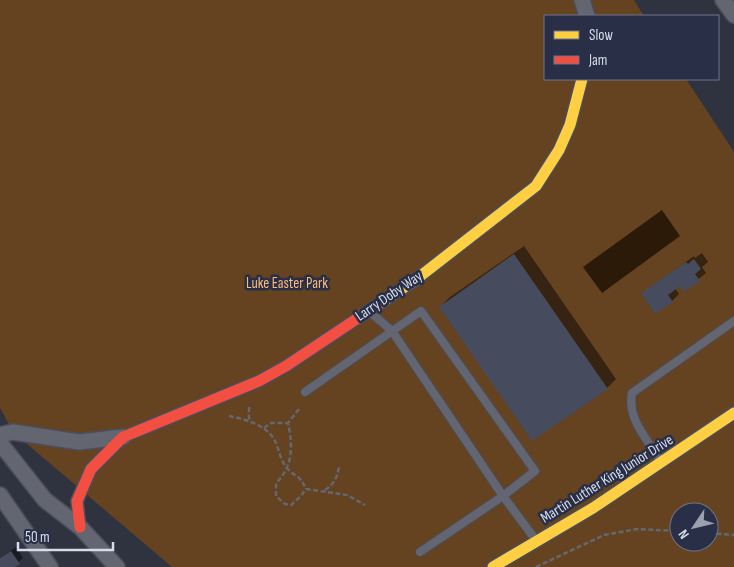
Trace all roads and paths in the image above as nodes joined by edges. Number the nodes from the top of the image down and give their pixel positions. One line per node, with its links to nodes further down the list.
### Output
1 (582, 0): 3 (street)
2 (723, 0): 4 (street)
3 (587, 15)
4 (734, 15)
5 (582, 80): 6 (street, Larry Doby Way)
6 (368, 311): 8 (lane); 18 (street, Larry Doby Way)
7 (734, 321): 20 (lane)
8 (392, 331): 9 (lane); 26 (lane); 26 (lane)
9 (305, 392)
10 (249, 406): 14 (path)
11 (299, 409): 15 (path)
12 (734, 413): 20 (street, Martin Luther King Junior Drive)
13 (229, 416): 14 (path)
14 (249, 421): 16 (path)
15 (288, 423): 16 (path); 22 (path)
16 (264, 428): 22 (path)
17 (0, 436): 18 (street, Larry Doby Way)
18 (123, 437): 28 (street, Larry Doby Way)
19 (0, 443): 28 (street)
20 (662, 462): 32 (street, Martin Luther King Junior Drive)
21 (339, 467): 24 (path)
22 (288, 468): 23 (path); 23 (path)
23 (306, 489): 24 (path)
24 (323, 491): 27 (path)
25 (0, 495): 34 (street)
26 (503, 496): 32 (lane); 33 (lane)
27 (365, 504)
28 (80, 527): 35 (street)
29 (669, 531): 37 (path)
30 (719, 534): 31 (path)
31 (734, 535)
32 (536, 541): 36 (street, Martin Luther King Junior Drive)
33 (420, 552)
34 (50, 567)
35 (117, 567)
36 (493, 567)
37 (536, 567)

